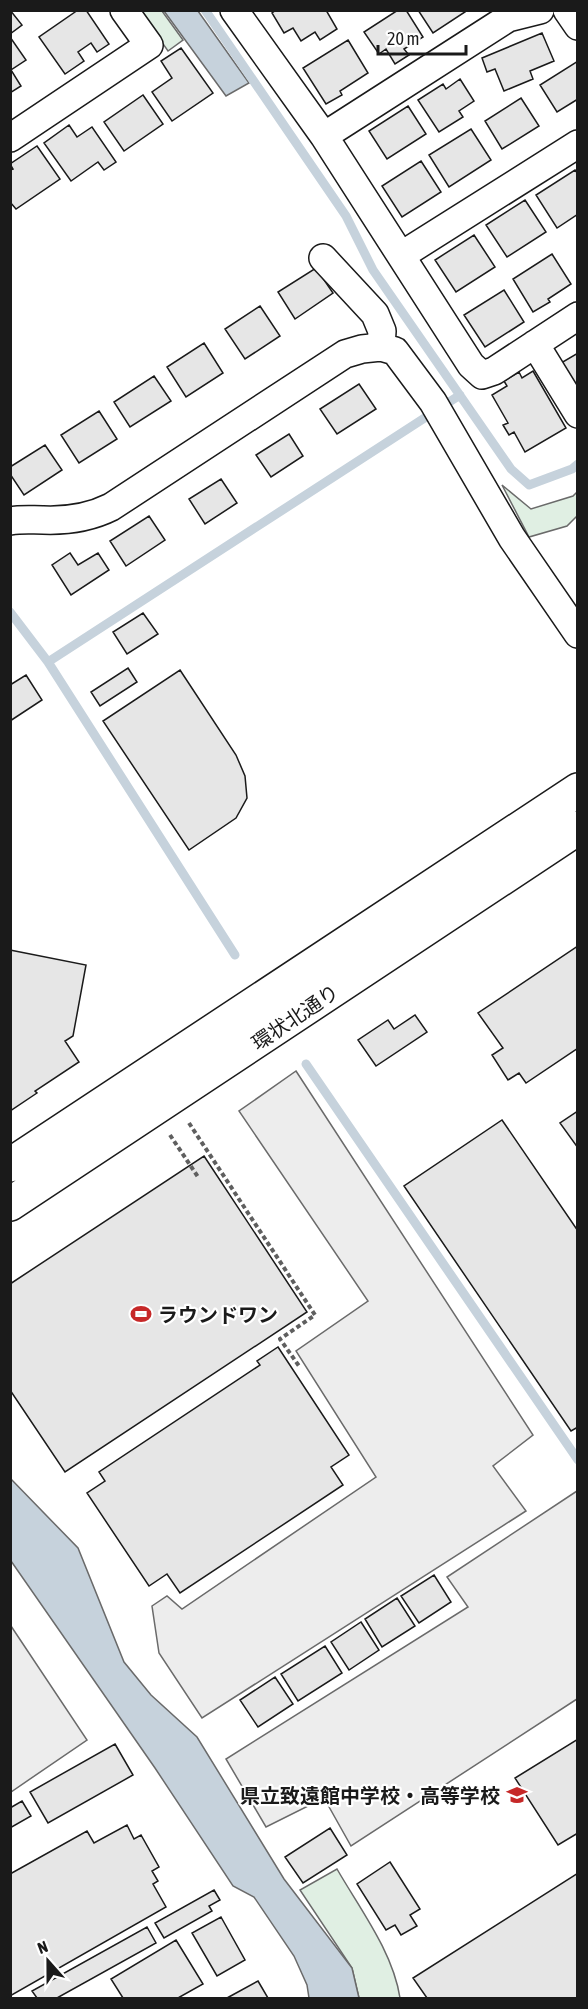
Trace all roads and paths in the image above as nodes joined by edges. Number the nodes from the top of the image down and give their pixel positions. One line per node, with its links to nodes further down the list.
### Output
1 (124, 10): 8 (street)
2 (540, 10): 5 (street)
3 (567, 10): 6 (street)
4 (241, 13): 7 (street)
5 (508, 14): 7 (street)
6 (578, 26)
7 (324, 136): 10 (street)
8 (10, 138)
9 (578, 144): 10 (street)
10 (402, 255): 13 (street)
11 (323, 258): 14 (street)
12 (578, 316): 13 (street)
13 (535, 344): 15 (street)
14 (381, 347): 16 (street); 17 (street)
15 (578, 414)
16 (10, 521)
17 (578, 634)
18 (578, 790): 22 (highway, 環状北通り)
19 (578, 828): 24 (highway, 環状北通り)
20 (188, 1122): 25 (path)
21 (170, 1134): 23 (path)
22 (10, 1165)
23 (198, 1177)
24 (10, 1204)
25 (299, 1366)

